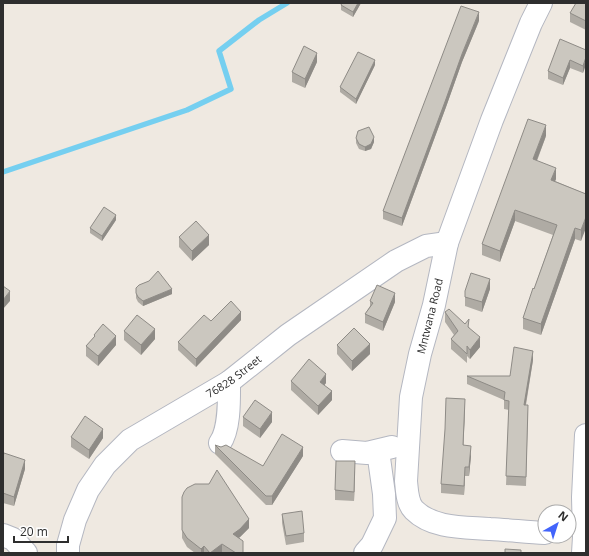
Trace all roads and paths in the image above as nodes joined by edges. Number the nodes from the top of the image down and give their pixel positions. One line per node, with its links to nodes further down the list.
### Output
1 (540, 3): 2 (street, Mntwana Road)
2 (447, 243): 3 (street, 76828 Street); 6 (street, Mntwana Road)
3 (229, 382): 5 (street); 13 (street, 76828 Street)
4 (586, 435): 11 (street)
5 (220, 443)
6 (408, 443): 7 (street); 9 (street, Mntwana Road)
7 (378, 450): 8 (street); 14 (street)
8 (342, 451)
9 (537, 532)
10 (3, 534): 12 (street)
11 (579, 542)
12 (26, 553)
13 (68, 553)
14 (365, 553)

